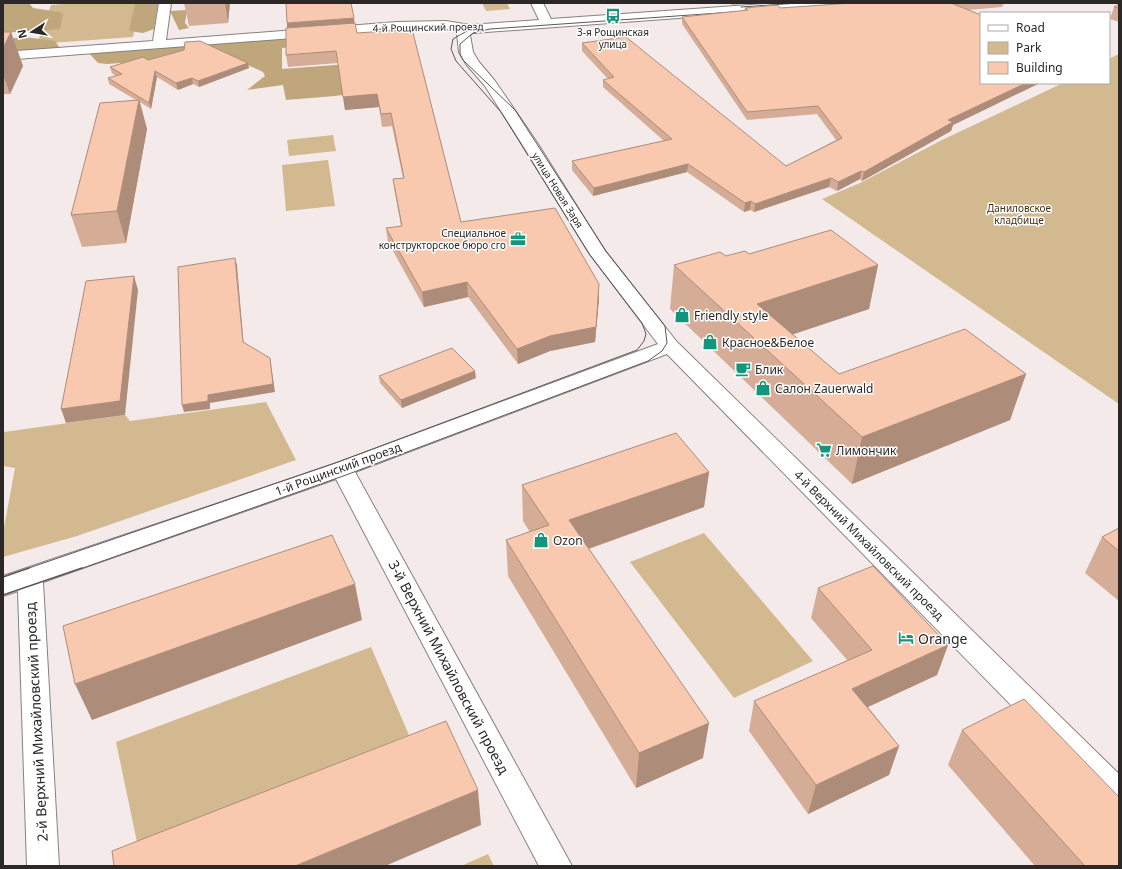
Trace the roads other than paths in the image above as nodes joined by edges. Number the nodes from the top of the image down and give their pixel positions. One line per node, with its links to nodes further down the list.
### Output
1 (165, 3): 6 (street)
2 (537, 3): 4 (street)
3 (830, 3): 4 (street, 4-й Рощинский проезд)
4 (546, 22): 5 (street, 4-й Рощинский проезд)
5 (470, 29): 6 (street, 4-й Рощинский проезд); 8 (street, улица Новая Заря)
6 (159, 44): 7 (street, 4-й Рощинский проезд)
7 (3, 56)
8 (670, 346): 9 (street, 1-й Рощинский проезд); 12 (street, 4-й Верхний Михайловский проезд)
9 (342, 468): 10 (street, 1-й Рощинский проезд); 14 (street, 3-й Верхний Михайловский проезд)
10 (30, 578): 11 (street, 1-й Рощинский проезд); 13 (street, 2-й Верхний Михайловский проезд)
11 (3, 586)
12 (1119, 794)
13 (43, 866)
14 (556, 866)

